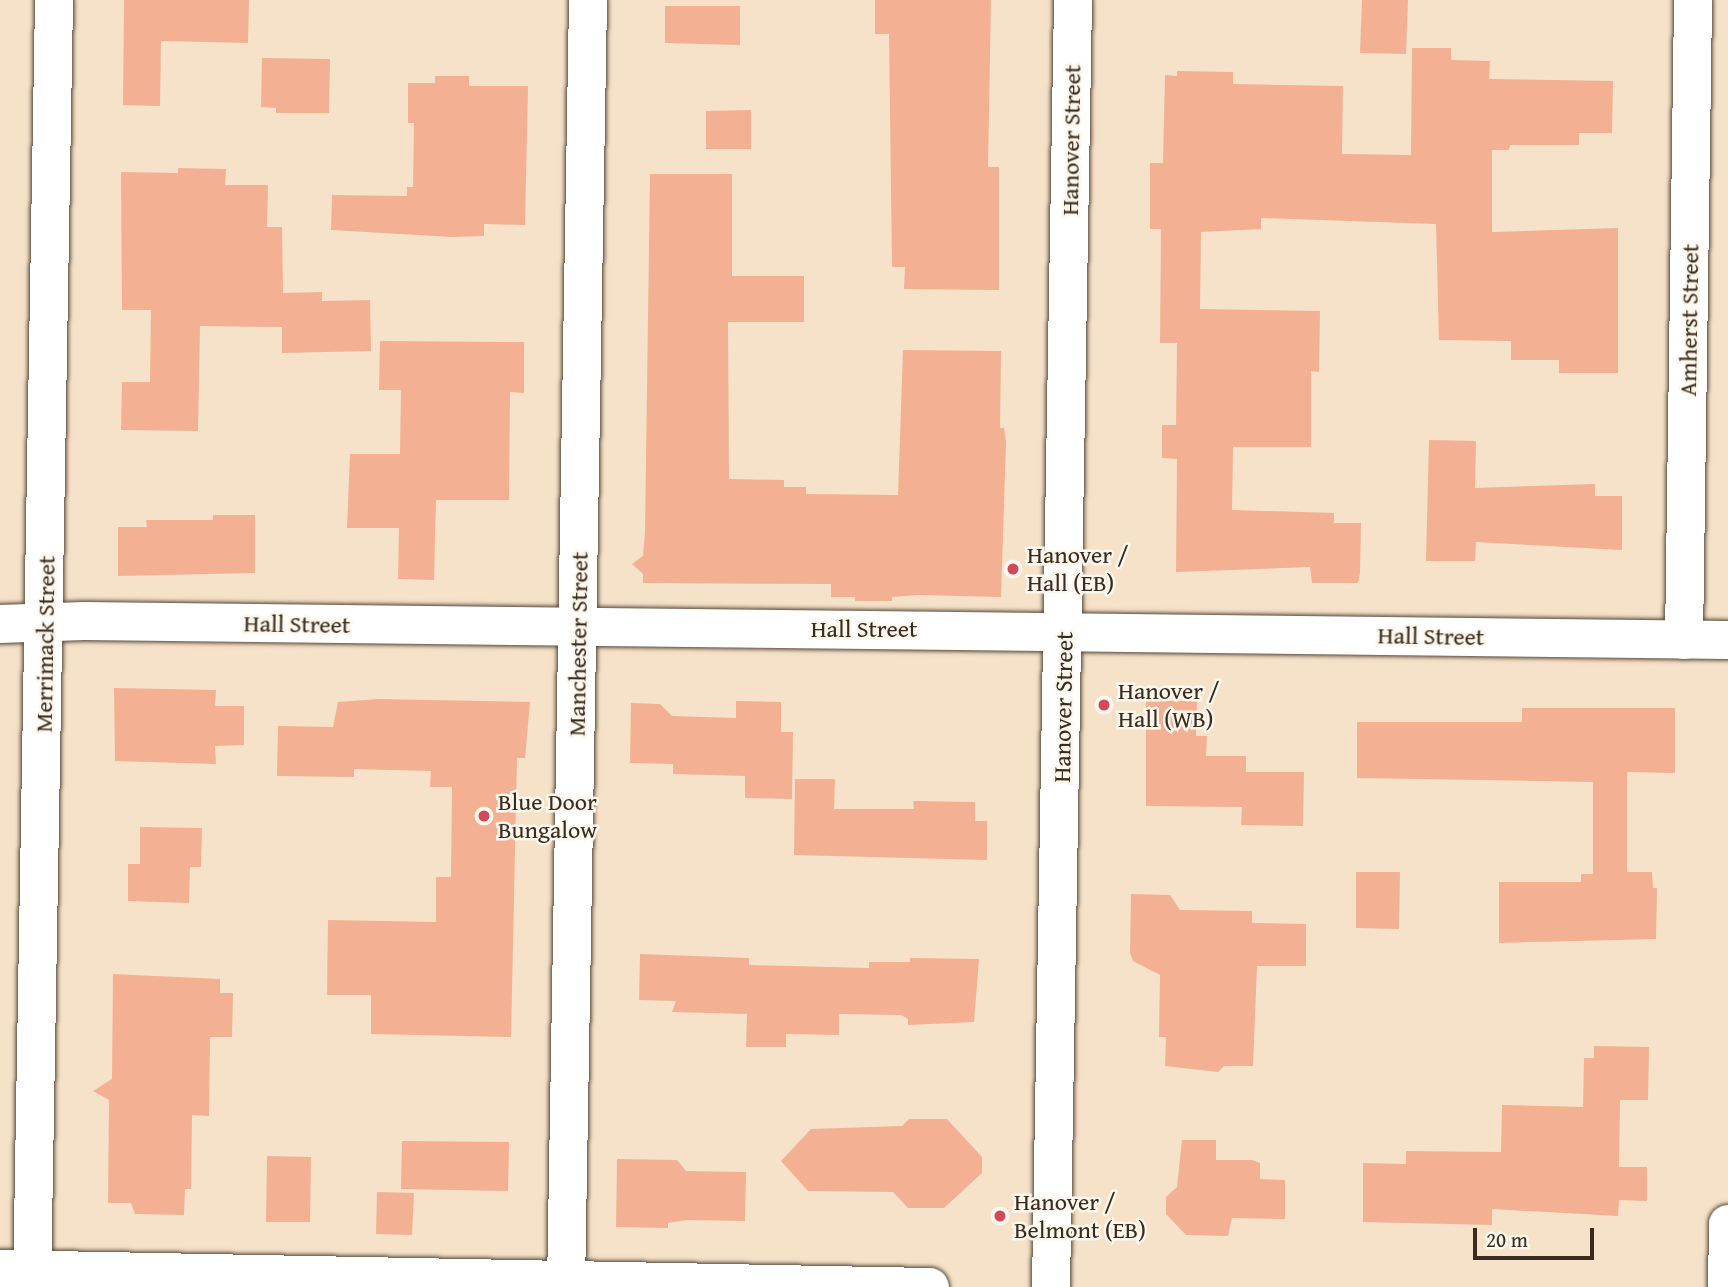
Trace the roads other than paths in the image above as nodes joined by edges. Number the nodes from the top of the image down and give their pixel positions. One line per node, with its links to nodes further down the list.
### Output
1 (54, 0): 5 (street, Merrimack Street)
2 (588, 0): 7 (street, Manchester Street)
3 (1073, 0): 8 (street, Hanover Street)
4 (1693, 0): 9 (street, Amherst Street)
5 (45, 622): 6 (street, Hall Street); 7 (street, Hall Street); 12 (street, Merrimack Street)
6 (0, 624)
7 (578, 628): 8 (street, Hall Street); 13 (street, Manchester Street)
8 (1065, 630): 9 (street, Hall Street); 15 (street, Hanover Street)
9 (1684, 640): 10 (street, Hall Street)
10 (1728, 640)
11 (1728, 1224): 16 (street)
12 (22, 1275): 13 (street)
13 (566, 1283): 14 (street)
14 (930, 1287)
15 (1051, 1287)
16 (1727, 1287)

